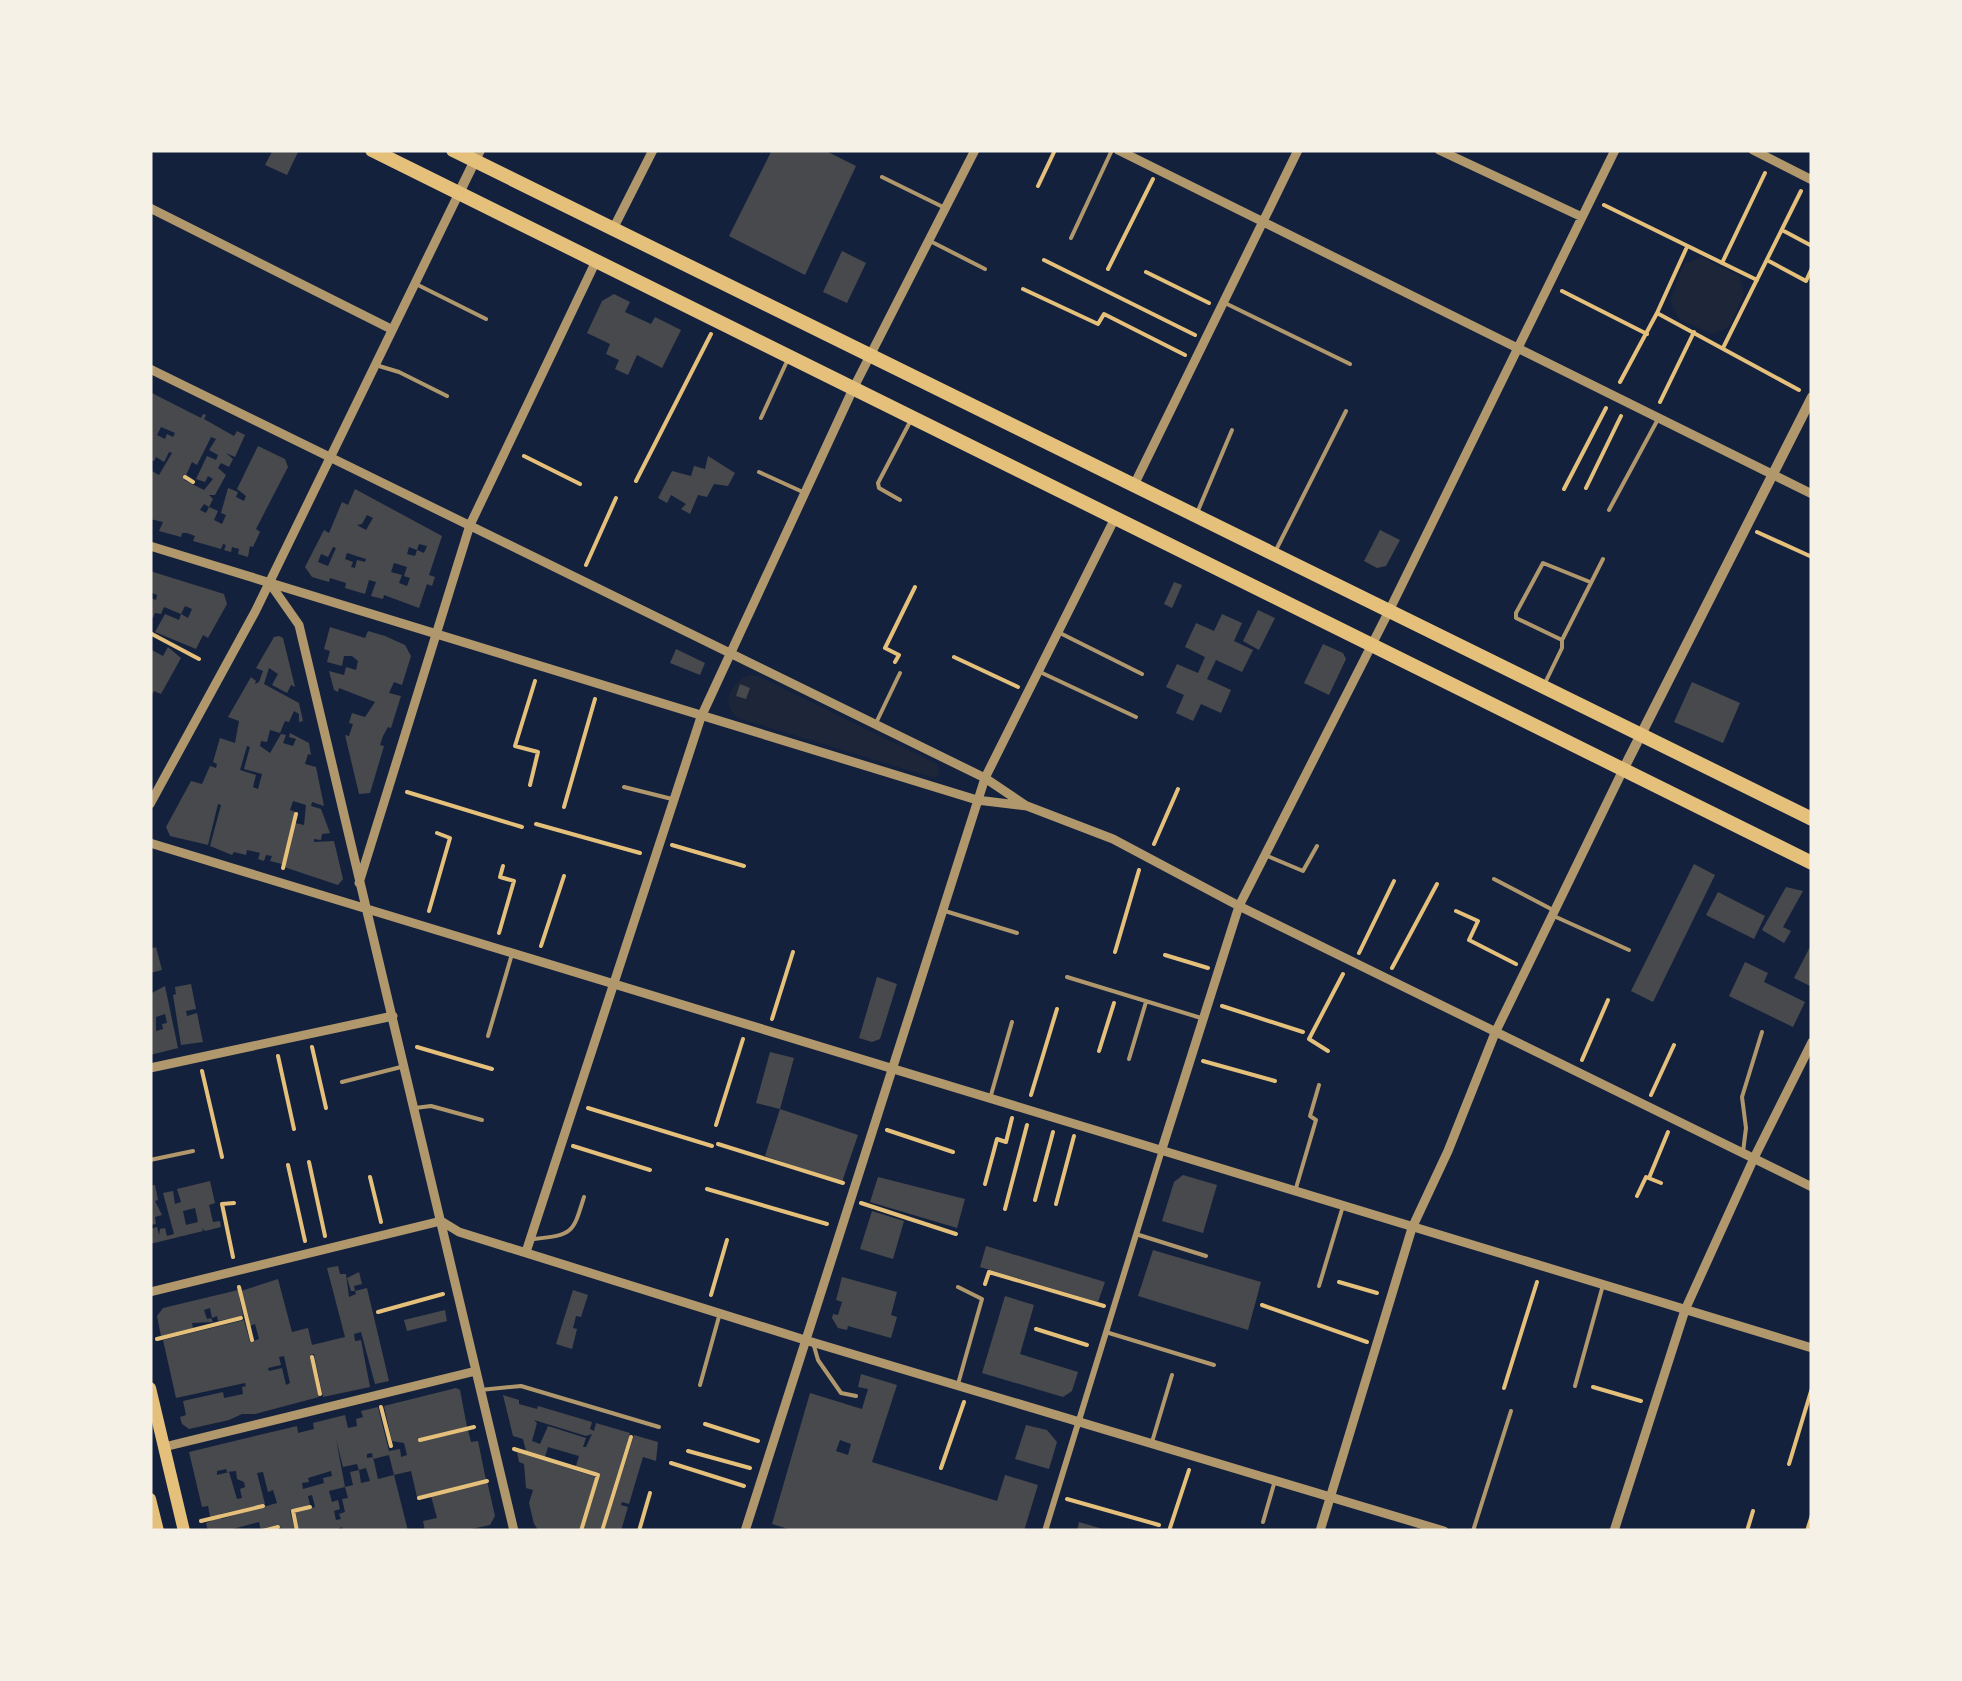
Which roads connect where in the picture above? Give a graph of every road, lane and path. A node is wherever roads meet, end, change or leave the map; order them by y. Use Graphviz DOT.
graph roads {
  1 [pos="372,150"];
  2 [pos="454,150"];
  3 [pos="652,150"];
  4 [pos="975,150"];
  5 [pos="1056,150"];
  6 [pos="1115,150"];
  7 [pos="1298,150"];
  8 [pos="1439,150"];
  9 [pos="1615,150"];
  10 [pos="1754,150"];
  11 [pos="478,155"];
  12 [pos="1771,159"];
  13 [pos="1158,170"];
  14 [pos="882,177"];
  15 [pos="1810,179"];
  16 [pos="1038,186"];
  17 [pos="459,193"];
  18 [pos="1591,199"];
  19 [pos="150,208"];
  20 [pos="946,208"];
  21 [pos="1582,218"];
  22 [pos="1263,222"];
  23 [pos="613,229"];
  24 [pos="1782,230"];
  25 [pos="1071,238"];
  26 [pos="929,241"];
  27 [pos="1812,246"];
  28 [pos="1687,247"];
  29 [pos="1044,260"];
  30 [pos="1767,260"];
  31 [pos="596,261"];
  32 [pos="1722,264"];
  33 [pos="1108,268"];
  34 [pos="1812,268"];
  35 [pos="985,270"];
  36 [pos="1146,272"];
  37 [pos="1757,280"];
  38 [pos="1809,282"];
  39 [pos="414,283"];
  40 [pos="1549,284"];
  41 [pos="1023,289"];
  42 [pos="1222,305"];
  43 [pos="1657,313"];
  44 [pos="486,319"];
  45 [pos="718,322"];
  46 [pos="391,328"];
  47 [pos="1694,332"];
  48 [pos="1647,334"];
  49 [pos="1204,340"];
  50 [pos="1518,348"];
  51 [pos="1723,348"];
  52 [pos="871,356"];
  53 [pos="789,357"];
  54 [pos="1194,360"];
  55 [pos="374,364"];
  56 [pos="1350,364"];
  57 [pos="150,369"];
  58 [pos="853,389"];
  59 [pos="1614,394"];
  60 [pos="447,396"];
  61 [pos="1812,397"];
  62 [pos="1628,402"];
  63 [pos="1346,411"];
  64 [pos="1656,416"];
  65 [pos="761,418"];
  66 [pos="912,418"];
  67 [pos="1232,430"];
  68 [pos="524,456"];
  69 [pos="330,458"];
  70 [pos="759,472"];
  71 [pos="1771,473"];
  72 [pos="186,477"];
  73 [pos="636,481"];
  74 [pos="192,482"];
  75 [pos="580,484"];
  76 [pos="1134,485"];
  77 [pos="1586,488"];
  78 [pos="1564,490"];
  79 [pos="805,494"];
  80 [pos="1812,494"];
  81 [pos="616,498"];
  82 [pos="900,500"];
  83 [pos="1609,510"];
  84 [pos="1196,516"];
  85 [pos="1115,518"];
  86 [pos="470,525"];
  87 [pos="1744,526"];
  88 [pos="150,546"];
  89 [pos="1274,554"];
  90 [pos="1812,557"];
  91 [pos="1603,558"];
  92 [pos="586,565"];
  93 [pos="269,582"];
  94 [pos="1590,582"];
  95 [pos="915,587"];
  96 [pos="1389,611"];
  97 [pos="150,632"];
  98 [pos="1058,632"];
  99 [pos="437,635"];
  100 [pos="1562,640"];
  101 [pos="1372,646"];
  102 [pos="731,654"];
  103 [pos="954,657"];
  104 [pos="199,659"];
  105 [pos="1038,671"];
  106 [pos="891,672"];
  107 [pos="900,673"];
  108 [pos="1142,674"];
  109 [pos="535,681"];
  110 [pos="1542,687"];
  111 [pos="1028,691"];
  112 [pos="595,699"];
  113 [pos="700,717"];
  114 [pos="1136,717"];
  115 [pos="875,724"];
  116 [pos="1640,735"];
  117 [pos="1623,770"];
  118 [pos="985,778"];
  119 [pos="530,785"];
  120 [pos="624,786"];
  121 [pos="1178,789"];
  122 [pos="407,792"];
  123 [pos="674,800"];
  124 [pos="977,800"];
  125 [pos="150,804"];
  126 [pos="1027,806"];
  127 [pos="564,807"];
  128 [pos="296,814"];
  129 [pos="1812,820"];
  130 [pos="536,824"];
  131 [pos="522,827"];
  132 [pos="437,833"];
  133 [pos="660,842"];
  134 [pos="150,844"];
  135 [pos="1317,846"];
  136 [pos="640,852"];
  137 [pos="1265,855"];
  138 [pos="1146,856"];
  139 [pos="1812,863"];
  140 [pos="504,866"];
  141 [pos="744,866"];
  142 [pos="282,870"];
  143 [pos="564,876"];
  144 [pos="1494,879"];
  145 [pos="1394,881"];
  146 [pos="359,884"];
  147 [pos="1437,884"];
  148 [pos="1239,906"];
  149 [pos="366,909"];
  150 [pos="942,910"];
  151 [pos="428,911"];
  152 [pos="1456,911"];
  153 [pos="1552,912"];
  154 [pos="499,933"];
  155 [pos="1017,933"];
  156 [pos="542,946"];
  157 [pos="1629,950"];
  158 [pos="793,952"];
  159 [pos="1115,952"];
  160 [pos="512,954"];
  161 [pos="1165,955"];
  162 [pos="1352,962"];
  163 [pos="1525,968"];
  164 [pos="1218,971"];
  165 [pos="1067,977"];
  166 [pos="1386,978"];
  167 [pos="614,986"];
  168 [pos="1117,993"];
  169 [pos="1608,1000"];
  170 [pos="1146,1002"];
  171 [pos="1208,1002"];
  172 [pos="1057,1009"];
  173 [pos="393,1016"];
  174 [pos="1203,1018"];
  175 [pos="1012,1022"];
  176 [pos="747,1026"];
  177 [pos="768,1032"];
  178 [pos="1303,1032"];
  179 [pos="1495,1032"];
  180 [pos="1762,1032"];
  181 [pos="488,1036"];
  182 [pos="1812,1042"];
  183 [pos="1674,1045"];
  184 [pos="312,1047"];
  185 [pos="417,1047"];
  186 [pos="1099,1050"];
  187 [pos="1328,1051"];
  188 [pos="278,1054"];
  189 [pos="1129,1058"];
  190 [pos="1191,1058"];
  191 [pos="405,1066"];
  192 [pos="150,1068"];
  193 [pos="492,1069"];
  194 [pos="891,1070"];
  195 [pos="202,1071"];
  196 [pos="1577,1072"];
  197 [pos="1275,1081"];
  198 [pos="342,1082"];
  199 [pos="1319,1085"];
  200 [pos="990,1098"];
  201 [pos="575,1104"];
  202 [pos="1646,1105"];
  203 [pos="1016,1106"];
  204 [pos="326,1108"];
  205 [pos="415,1108"];
  206 [pos="1029,1110"];
  207 [pos="1057,1118"];
  208 [pos="1674,1119"];
  209 [pos="482,1120"];
  210 [pos="1077,1124"];
  211 [pos="716,1125"];
  212 [pos="873,1126"];
  213 [pos="294,1130"];
  214 [pos="562,1142"];
  215 [pos="1162,1149"];
  216 [pos="193,1151"];
  217 [pos="953,1152"];
  218 [pos="1743,1152"];
  219 [pos="222,1157"];
  220 [pos="1754,1158"];
  221 [pos="150,1160"];
  222 [pos="309,1162"];
  223 [pos="288,1164"];
  224 [pos="650,1170"];
  225 [pos="370,1176"];
  226 [pos="1650,1178"];
  227 [pos="1661,1183"];
  228 [pos="985,1184"];
  229 [pos="854,1186"];
  230 [pos="1812,1187"];
  231 [pos="707,1189"];
  232 [pos="1294,1191"];
  233 [pos="1638,1196"];
  234 [pos="584,1197"];
  235 [pos="850,1200"];
  236 [pos="1035,1200"];
  237 [pos="234,1203"];
  238 [pos="1056,1204"];
  239 [pos="1343,1206"];
  240 [pos="1005,1208"];
  241 [pos="381,1222"];
  242 [pos="441,1222"];
  243 [pos="840,1227"];
  244 [pos="1412,1228"];
  245 [pos="956,1234"];
  246 [pos="1136,1234"];
  247 [pos="325,1236"];
  248 [pos="305,1240"];
  249 [pos="530,1240"];
  250 [pos="727,1240"];
  251 [pos="526,1252"];
  252 [pos="1206,1256"];
  253 [pos="233,1258"];
  254 [pos="1339,1282"];
  255 [pos="1537,1282"];
  256 [pos="985,1284"];
  257 [pos="1603,1285"];
  258 [pos="1319,1286"];
  259 [pos="238,1287"];
  260 [pos="958,1287"];
  261 [pos="150,1292"];
  262 [pos="443,1294"];
  263 [pos="1391,1296"];
  264 [pos="1262,1305"];
  265 [pos="1114,1308"];
  266 [pos="706,1309"];
  267 [pos="1685,1310"];
  268 [pos="378,1312"];
  269 [pos="720,1313"];
  270 [pos="242,1318"];
  271 [pos="1036,1330"];
  272 [pos="1107,1332"];
  273 [pos="157,1339"];
  274 [pos="252,1340"];
  275 [pos="809,1341"];
  276 [pos="1376,1345"];
  277 [pos="1812,1348"];
  278 [pos="1102,1350"];
  279 [pos="312,1356"];
  280 [pos="1214,1365"];
  281 [pos="476,1371"];
  282 [pos="1172,1375"];
  283 [pos="700,1385"];
  284 [pos="958,1386"];
  285 [pos="1574,1386"];
  286 [pos="1593,1387"];
  287 [pos="150,1388"];
  288 [pos="1504,1388"];
  289 [pos="1812,1388"];
  290 [pos="480,1390"];
  291 [pos="856,1396"];
  292 [pos="321,1399"];
  293 [pos="964,1402"];
  294 [pos="380,1404"];
  295 [pos="1654,1406"];
  296 [pos="1511,1410"];
  297 [pos="1079,1422"];
  298 [pos="705,1424"];
  299 [pos="476,1426"];
  300 [pos="659,1428"];
  301 [pos="631,1437"];
  302 [pos="420,1440"];
  303 [pos="758,1441"];
  304 [pos="1152,1444"];
  305 [pos="392,1446"];
  306 [pos="164,1447"];
  307 [pos="514,1449"];
  308 [pos="688,1450"];
  309 [pos="672,1463"];
  310 [pos="1789,1464"];
  311 [pos="750,1468"];
  312 [pos="941,1468"];
  313 [pos="1189,1470"];
  314 [pos="489,1480"];
  315 [pos="1275,1482"];
  316 [pos="744,1486"];
  317 [pos="650,1493"];
  318 [pos="1056,1495"];
  319 [pos="419,1498"];
  320 [pos="1330,1498"];
  321 [pos="150,1499"];
  322 [pos="263,1506"];
  323 [pos="310,1507"];
  324 [pos="1752,1510"];
  325 [pos="1812,1514"];
  326 [pos="201,1521"];
  327 [pos="1263,1522"];
  328 [pos="1159,1525"];
  329 [pos="278,1528"];
  330 [pos="158,1531"];
  331 [pos="184,1531"];
  332 [pos="263,1531"];
  333 [pos="298,1531"];
  334 [pos="514,1531"];
  335 [pos="581,1531"];
  336 [pos="602,1531"];
  337 [pos="639,1531"];
  338 [pos="745,1531"];
  339 [pos="1045,1531"];
  340 [pos="1169,1531"];
  341 [pos="1320,1531"];
  342 [pos="1444,1531"];
  343 [pos="1472,1531"];
  344 [pos="1614,1531"];
  345 [pos="1747,1531"];
  346 [pos="1807,1531"];
  1 -- 17 [label="main road"];
  2 -- 11 [label="main road"];
  3 -- 23 [label="street"];
  4 -- 20 [label="street"];
  5 -- 16 [label="path"];
  6 -- 13 [label="street"];
  6 -- 25 [label="lane"];
  7 -- 22 [label="street"];
  8 -- 21 [label="street"];
  9 -- 18 [label="street"];
  10 -- 12 [label="street"];
  11 -- 17 [label="street"];
  11 -- 23 [label="main road"];
  12 -- 15 [label="street"];
  12 -- 32 [label="path"];
  13 -- 22 [label="street"];
  13 -- 33 [label="path"];
  14 -- 20 [label="lane"];
  15 -- 24 [label="path"];
  17 -- 31 [label="main road"];
  17 -- 39 [label="street"];
  18 -- 21 [label="street"];
  18 -- 28 [label="path"];
  19 -- 46 [label="street"];
  20 -- 26 [label="street"];
  21 -- 40 [label="street"];
  22 -- 42 [label="street"];
  22 -- 50 [label="street"];
  23 -- 52 [label="main road"];
  24 -- 27 [label="path"];
  24 -- 30 [label="path"];
  26 -- 35 [label="lane"];
  26 -- 52 [label="street"];
  28 -- 32 [label="path"];
  28 -- 43 [label="path"];
  29 -- 49 [label="path"];
  30 -- 37 [label="path"];
  30 -- 38 [label="path"];
  31 -- 45 [label="main road"];
  31 -- 86 [label="street"];
  32 -- 37 [label="path"];
  34 -- 38 [label="path"];
  36 -- 42 [label="path"];
  37 -- 51 [label="path"];
  39 -- 44 [label="lane"];
  39 -- 46 [label="street"];
  40 -- 48 [label="path"];
  40 -- 50 [label="street"];
  41 -- 54 [label="path"];
  42 -- 49 [label="street"];
  42 -- 56 [label="lane"];
  43 -- 47 [label="path"];
  43 -- 48 [label="path"];
  45 -- 53 [label="main road"];
  45 -- 73 [label="path"];
  46 -- 55 [label="street"];
  47 -- 51 [label="path"];
  47 -- 64 [label="path"];
  48 -- 59 [label="path"];
  49 -- 54 [label="street"];
  50 -- 59 [label="street"];
  50 -- 96 [label="street"];
  51 -- 61 [label="path"];
  52 -- 58 [label="street"];
  52 -- 76 [label="main road"];
  53 -- 58 [label="main road"];
  53 -- 65 [label="lane"];
  54 -- 76 [label="street"];
  55 -- 60 [label="lane"];
  55 -- 69 [label="street"];
  57 -- 69 [label="street"];
  58 -- 66 [label="main road"];
  58 -- 79 [label="street"];
  59 -- 62 [label="street"];
  59 -- 78 [label="path"];
  61 -- 71 [label="street"];
  62 -- 64 [label="street"];
  62 -- 77 [label="path"];
  63 -- 89 [label="lane"];
  64 -- 71 [label="street"];
  64 -- 83 [label="lane"];
  66 -- 82 [label="lane"];
  66 -- 85 [label="main road"];
  67 -- 84 [label="lane"];
  68 -- 75 [label="path"];
  69 -- 86 [label="street"];
  69 -- 93 [label="street"];
  70 -- 79 [label="lane"];
  71 -- 80 [label="street"];
  71 -- 87 [label="street"];
  72 -- 74 [label="path"];
  76 -- 84 [label="main road"];
  79 -- 102 [label="street"];
  81 -- 92 [label="path"];
  84 -- 89 [label="main road"];
  85 -- 98 [label="street"];
  85 -- 101 [label="main road"];
  86 -- 99 [label="street"];
  86 -- 102 [label="street"];
  87 -- 90 [label="path"];
  87 -- 116 [label="street"];
  88 -- 93 [label="street"];
  89 -- 96 [label="main road"];
  91 -- 94 [label="lane"];
  93 -- 99 [label="street"];
  93 -- 125 [label="street"];
  93 -- 146 [label="street"];
  94 -- 100 [label="lane"];
  94 -- 100 [label="lane"];
  95 -- 106 [label="path"];
  96 -- 101 [label="street"];
  96 -- 110 [label="main road"];
  97 -- 104 [label="path"];
  98 -- 105 [label="street"];
  98 -- 108 [label="lane"];
  99 -- 113 [label="street"];
  99 -- 146 [label="street"];
  100 -- 110 [label="lane"];
  101 -- 117 [label="main road"];
  101 -- 137 [label="street"];
  102 -- 113 [label="street"];
  102 -- 115 [label="street"];
  103 -- 111 [label="path"];
  105 -- 111 [label="street"];
  105 -- 114 [label="lane"];
  107 -- 115 [label="lane"];
  109 -- 119 [label="path"];
  110 -- 116 [label="main road"];
  111 -- 118 [label="street"];
  112 -- 127 [label="path"];
  113 -- 123 [label="street"];
  113 -- 124 [label="street"];
  115 -- 118 [label="street"];
  116 -- 117 [label="street"];
  116 -- 129 [label="main road"];
  117 -- 139 [label="main road"];
  117 -- 153 [label="street"];
  118 -- 124 [label="street"];
  118 -- 126 [label="street"];
  120 -- 123 [label="lane"];
  121 -- 138 [label="path"];
  122 -- 131 [label="path"];
  123 -- 133 [label="street"];
  124 -- 126 [label="street"];
  124 -- 150 [label="street"];
  126 -- 138 [label="street"];
  128 -- 142 [label="path"];
  130 -- 136 [label="path"];
  132 -- 151 [label="path"];
  133 -- 141 [label="path"];
  133 -- 167 [label="street"];
  134 -- 149 [label="street"];
  135 -- 137 [label="lane"];
  137 -- 148 [label="street"];
  138 -- 148 [label="street"];
  138 -- 159 [label="path"];
  140 -- 154 [label="path"];
  143 -- 156 [label="path"];
  144 -- 153 [label="lane"];
  145 -- 162 [label="path"];
  146 -- 149 [label="street"];
  147 -- 166 [label="path"];
  148 -- 162 [label="street"];
  148 -- 164 [label="street"];
  149 -- 160 [label="street"];
  149 -- 173 [label="street"];
  150 -- 155 [label="lane"];
  150 -- 194 [label="street"];
  152 -- 163 [label="path"];
  153 -- 157 [label="lane"];
  153 -- 163 [label="street"];
  158 -- 177 [label="path"];
  160 -- 167 [label="street"];
  160 -- 181 [label="lane"];
  161 -- 164 [label="path"];
  162 -- 166 [label="street"];
  162 -- 187 [label="path"];
  163 -- 179 [label="street"];
  164 -- 171 [label="street"];
  165 -- 168 [label="lane"];
  166 -- 179 [label="street"];
  167 -- 176 [label="street"];
  167 -- 201 [label="street"];
  168 -- 170 [label="lane"];
  168 -- 186 [label="path"];
  169 -- 196 [label="path"];
  170 -- 174 [label="lane"];
  170 -- 189 [label="lane"];
  171 -- 174 [label="street"];
  171 -- 178 [label="path"];
  172 -- 206 [label="path"];
  173 -- 191 [label="street"];
  173 -- 192 [label="street"];
  174 -- 190 [label="street"];
  175 -- 200 [label="lane"];
  176 -- 177 [label="street"];
  176 -- 211 [label="path"];
  177 -- 194 [label="street"];
  179 -- 196 [label="street"];
  179 -- 244 [label="street"];
  180 -- 218 [label="lane"];
  182 -- 220 [label="street"];
  183 -- 202 [label="path"];
  184 -- 204 [label="path"];
  185 -- 193 [label="path"];
  188 -- 213 [label="path"];
  190 -- 197 [label="path"];
  190 -- 215 [label="street"];
  191 -- 198 [label="lane"];
  191 -- 205 [label="street"];
  194 -- 200 [label="street"];
  194 -- 212 [label="street"];
  195 -- 219 [label="path"];
  196 -- 202 [label="street"];
  199 -- 232 [label="lane"];
  200 -- 203 [label="street"];
  201 -- 214 [label="street"];
  201 -- 229 [label="path"];
  202 -- 208 [label="street"];
  203 -- 206 [label="street"];
  203 -- 228 [label="path"];
  205 -- 209 [label="lane"];
  205 -- 242 [label="street"];
  206 -- 207 [label="street"];
  206 -- 240 [label="path"];
  207 -- 210 [label="street"];
  207 -- 236 [label="path"];
  208 -- 218 [label="street"];
  208 -- 226 [label="path"];
  210 -- 215 [label="street"];
  210 -- 238 [label="path"];
  212 -- 217 [label="path"];
  212 -- 229 [label="street"];
  214 -- 224 [label="path"];
  214 -- 249 [label="street"];
  215 -- 232 [label="street"];
  215 -- 246 [label="street"];
  216 -- 221 [label="lane"];
  218 -- 220 [label="street"];
  220 -- 230 [label="street"];
  220 -- 267 [label="street"];
  222 -- 247 [label="path"];
  223 -- 248 [label="path"];
  225 -- 241 [label="path"];
  226 -- 227 [label="path"];
  226 -- 233 [label="path"];
  229 -- 235 [label="street"];
  231 -- 243 [label="path"];
  232 -- 239 [label="street"];
  234 -- 249 [label="lane"];
  235 -- 243 [label="street"];
  235 -- 245 [label="path"];
  237 -- 253 [label="path"];
  239 -- 244 [label="street"];
  239 -- 258 [label="lane"];
  242 -- 251 [label="street"];
  242 -- 261 [label="street"];
  242 -- 281 [label="street"];
  243 -- 275 [label="street"];
  244 -- 257 [label="street"];
  244 -- 263 [label="street"];
  246 -- 252 [label="lane"];
  246 -- 265 [label="street"];
  249 -- 251 [label="street"];
  250 -- 266 [label="path"];
  251 -- 266 [label="street"];
  254 -- 263 [label="path"];
  255 -- 288 [label="path"];
  256 -- 265 [label="path"];
  257 -- 267 [label="street"];
  257 -- 285 [label="lane"];
  259 -- 274 [label="path"];
  260 -- 284 [label="lane"];
  262 -- 268 [label="path"];
  263 -- 276 [label="street"];
  264 -- 276 [label="path"];
  265 -- 272 [label="street"];
  266 -- 269 [label="street"];
  267 -- 277 [label="street"];
  267 -- 295 [label="street"];
  269 -- 275 [label="street"];
  269 -- 283 [label="lane"];
  270 -- 273 [label="path"];
  271 -- 278 [label="path"];
  272 -- 278 [label="street"];
  272 -- 280 [label="lane"];
  275 -- 284 [label="street"];
  275 -- 291 [label="lane"];
  275 -- 338 [label="street"];
  276 -- 320 [label="street"];
  278 -- 297 [label="street"];
  279 -- 292 [label="path"];
  281 -- 290 [label="street"];
  281 -- 306 [label="street"];
  282 -- 304 [label="lane"];
  284 -- 297 [label="street"];
  286 -- 295 [label="path"];
  287 -- 306 [label="main road"];
  289 -- 310 [label="path"];
  290 -- 300 [label="lane"];
  290 -- 334 [label="street"];
  293 -- 312 [label="path"];
  294 -- 305 [label="path"];
  295 -- 344 [label="street"];
  296 -- 343 [label="lane"];
  297 -- 304 [label="street"];
  297 -- 318 [label="street"];
  298 -- 303 [label="path"];
  299 -- 302 [label="path"];
  301 -- 336 [label="path"];
  304 -- 315 [label="street"];
  306 -- 331 [label="main road"];
  307 -- 335 [label="path"];
  308 -- 311 [label="path"];
  309 -- 316 [label="path"];
  313 -- 340 [label="path"];
  314 -- 319 [label="path"];
  315 -- 320 [label="street"];
  315 -- 327 [label="lane"];
  317 -- 337 [label="path"];
  318 -- 328 [label="path"];
  318 -- 339 [label="street"];
  320 -- 341 [label="street"];
  320 -- 342 [label="street"];
  321 -- 330 [label="main road"];
  322 -- 326 [label="path"];
  323 -- 333 [label="path"];
  324 -- 345 [label="path"];
  325 -- 346 [label="path"];
  329 -- 332 [label="path"];
}
